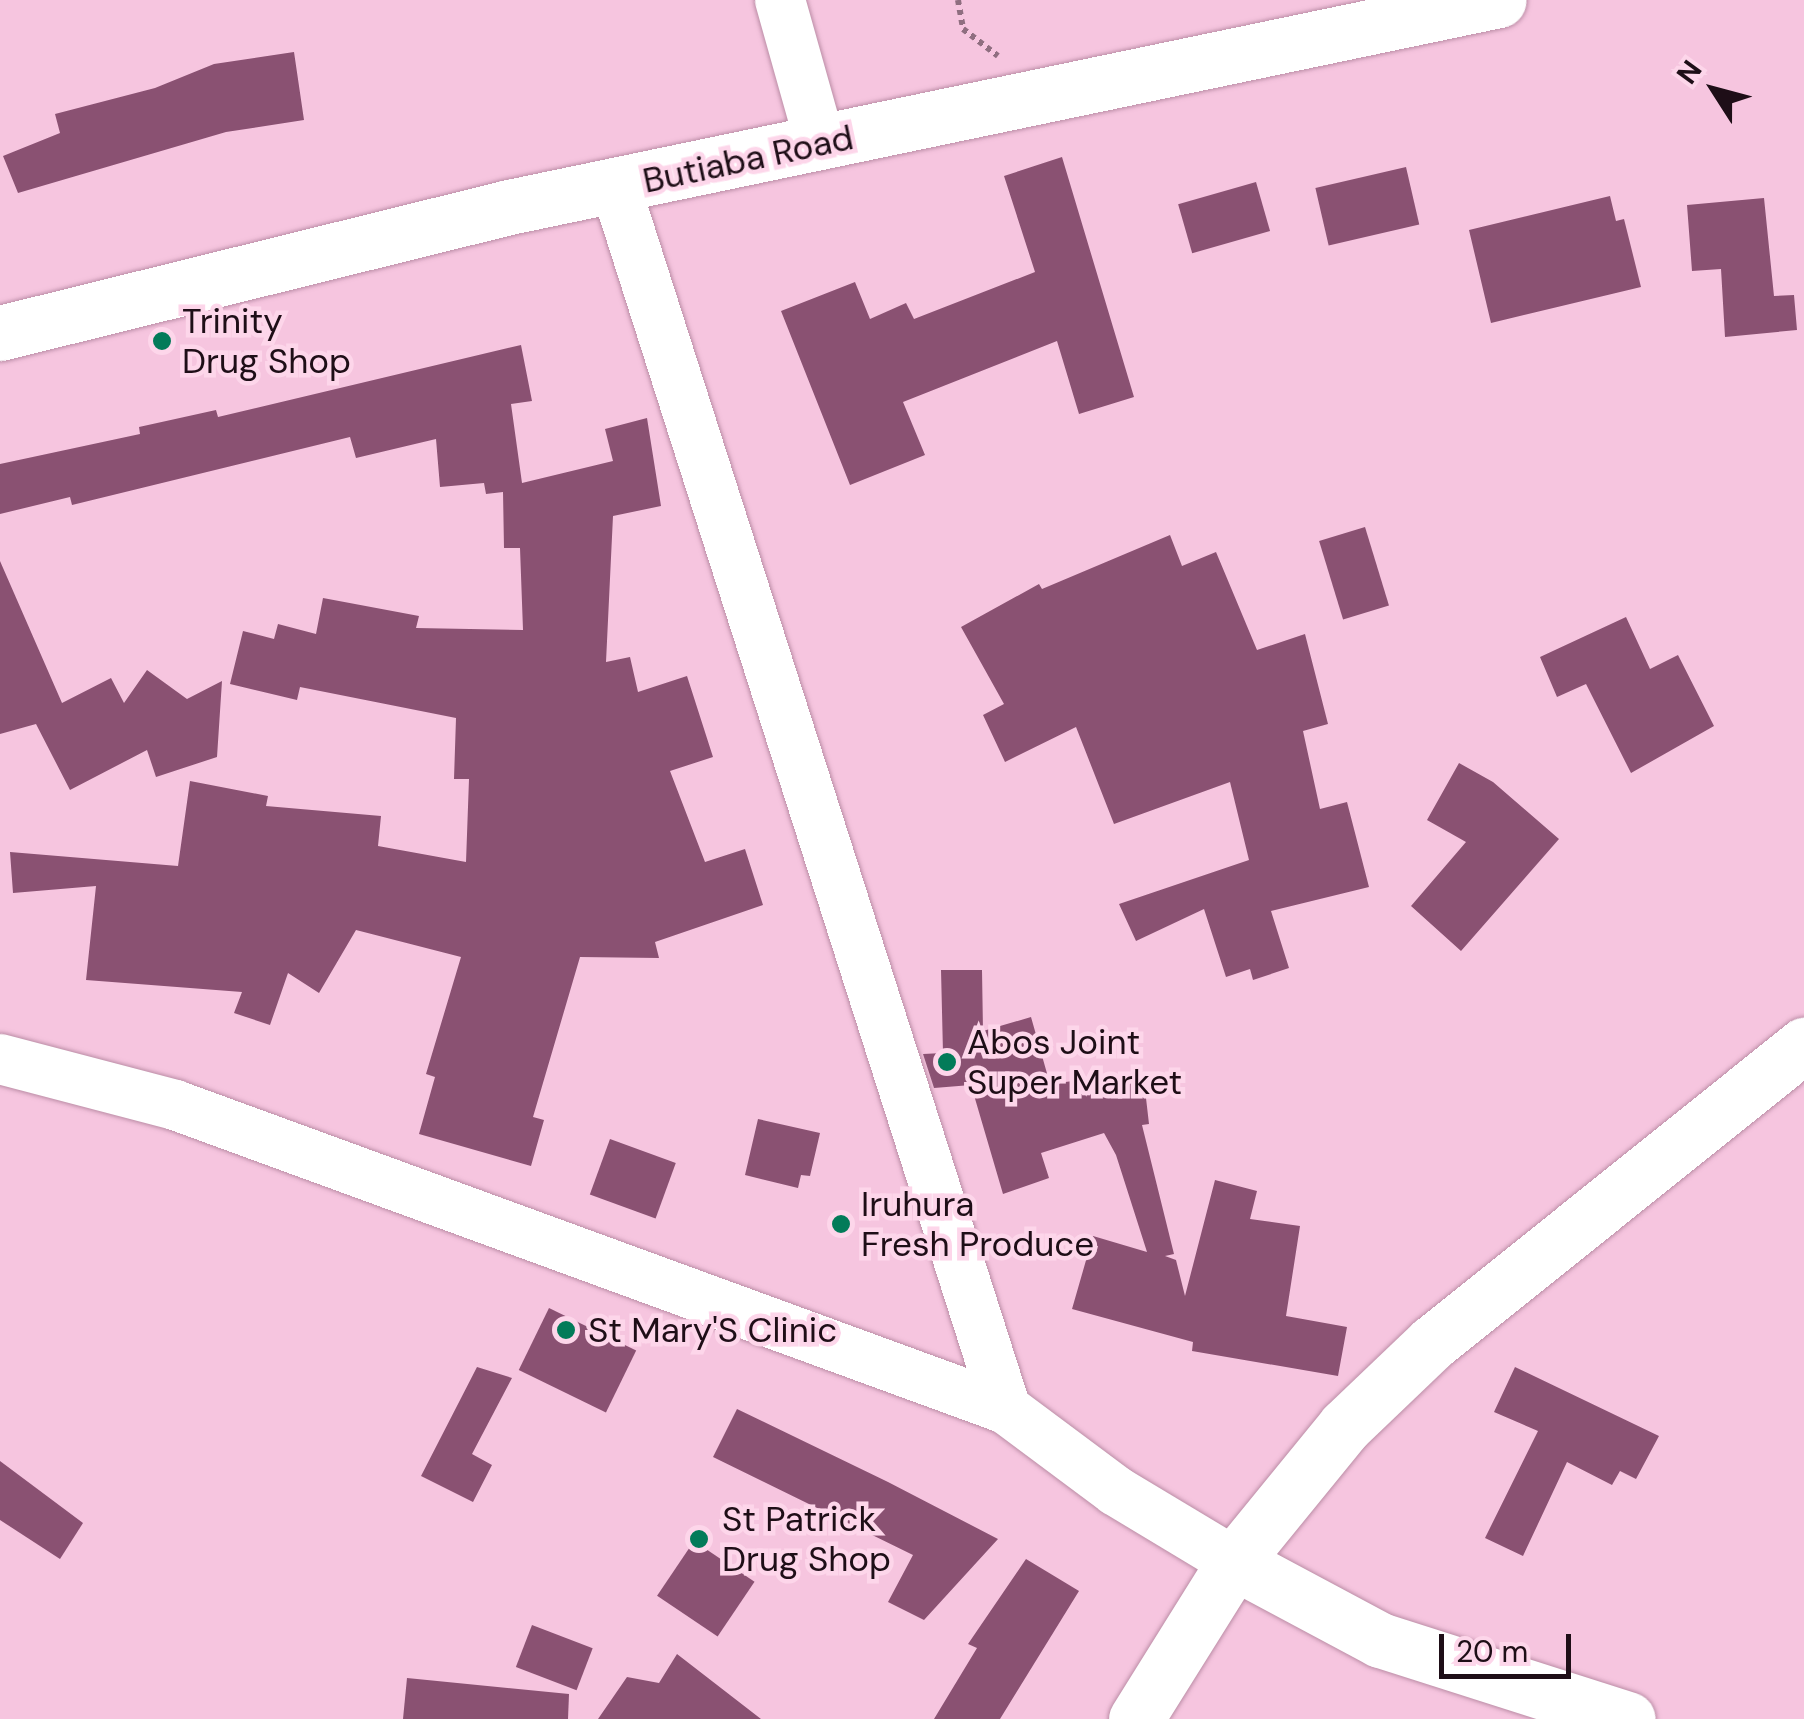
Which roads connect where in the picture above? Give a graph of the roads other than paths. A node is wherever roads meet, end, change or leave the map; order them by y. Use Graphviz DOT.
graph roads {
  1 [pos="780,0"];
  2 [pos="1498,0"];
  3 [pos="820,142"];
  4 [pos="616,188"];
  5 [pos="0,333"];
  6 [pos="1804,1045"];
  7 [pos="0,1059"];
  8 [pos="1006,1409"];
  9 [pos="1234,1562"];
  10 [pos="1136,1719"];
  11 [pos="1628,1719"];
  1 -- 3 [label="street"];
  2 -- 3 [label="main road, Butiaba Road"];
  3 -- 4 [label="main road, Butiaba Road"];
  4 -- 5 [label="main road, Butiaba Road"];
  4 -- 8 [label="street"];
  6 -- 9 [label="main road"];
  7 -- 8 [label="street"];
  8 -- 9 [label="street"];
  9 -- 10 [label="main road"];
  9 -- 11 [label="main road"];
}
